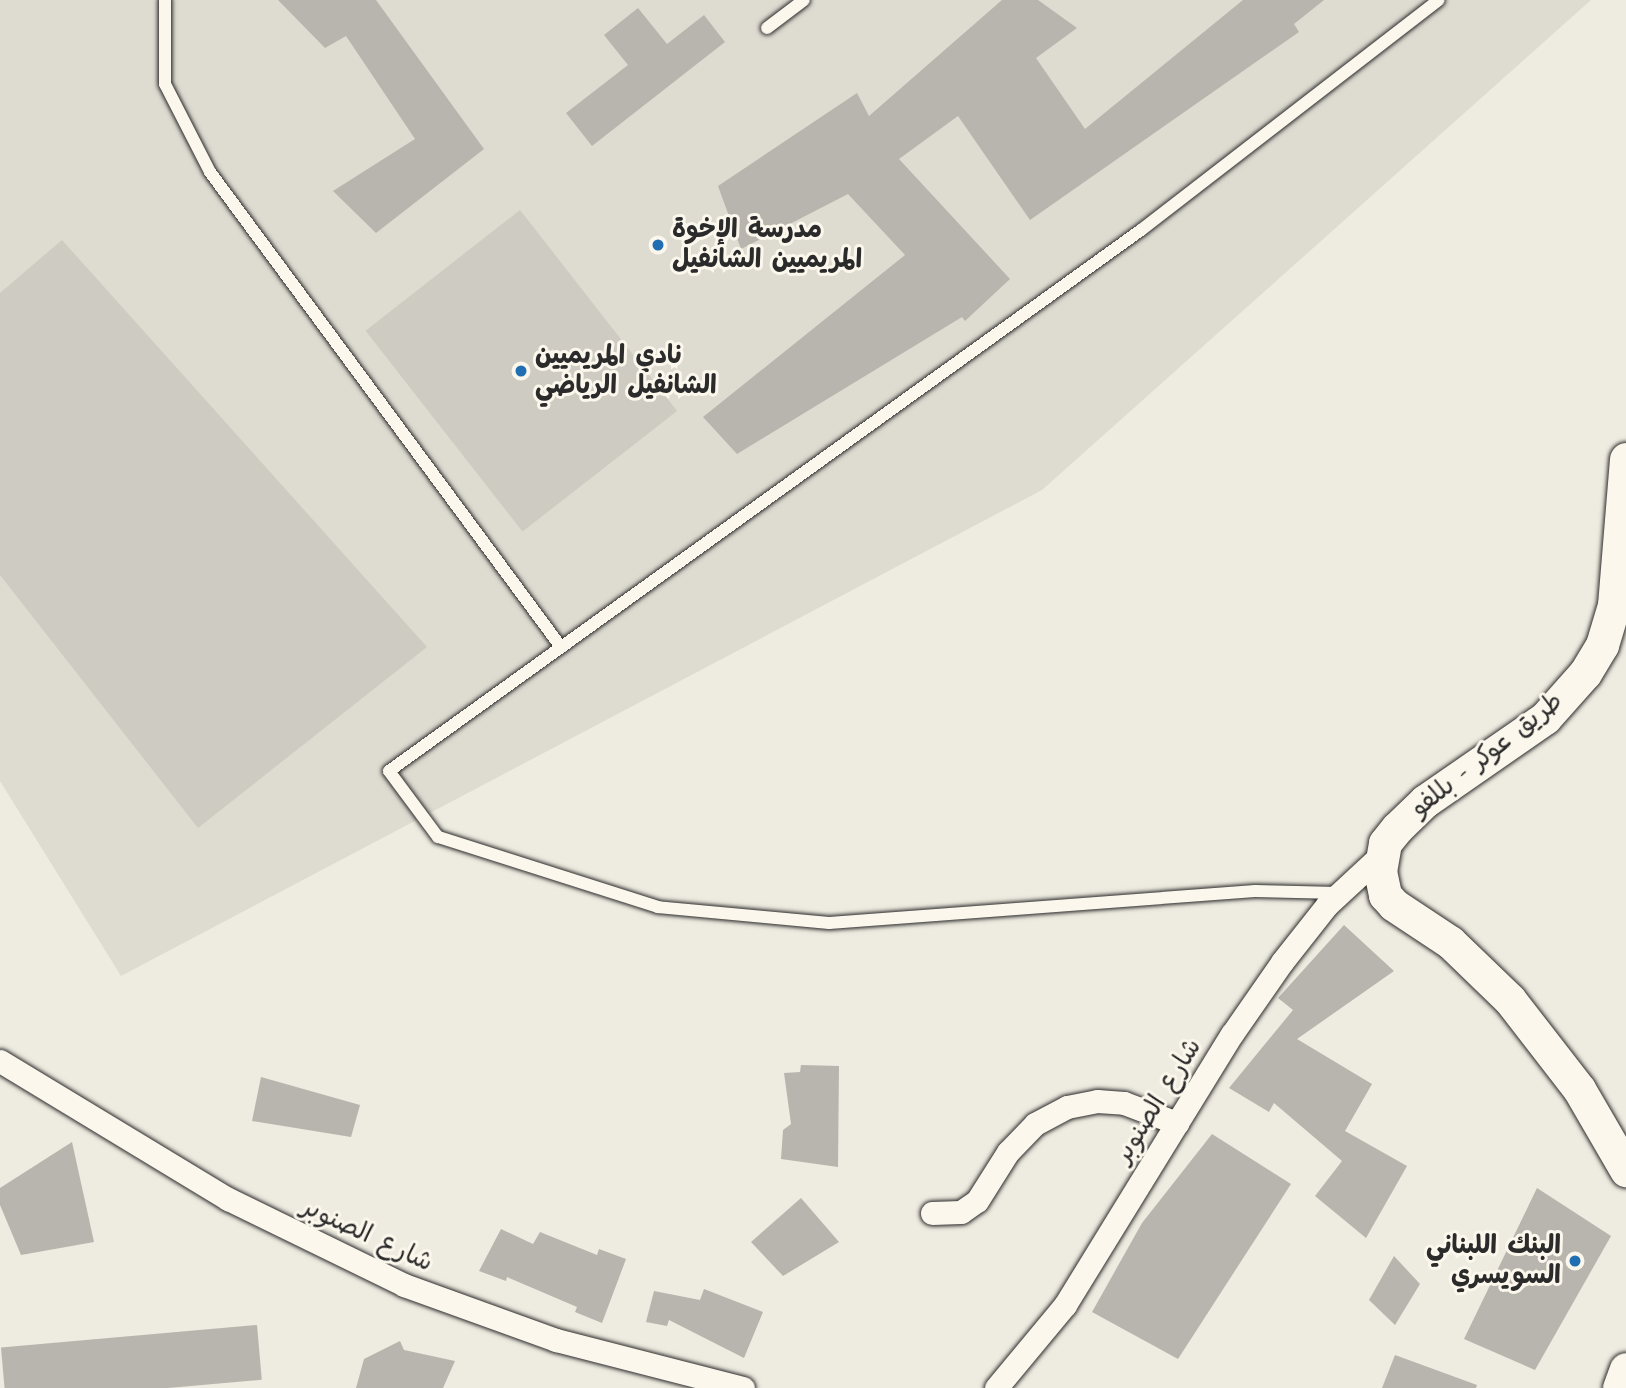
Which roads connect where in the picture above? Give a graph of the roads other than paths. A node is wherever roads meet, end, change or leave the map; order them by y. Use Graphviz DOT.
graph roads {
  1 [pos="164,0"];
  2 [pos="804,0"];
  3 [pos="1439,0"];
  4 [pos="767,28"];
  5 [pos="1626,459"];
  6 [pos="561,647"];
  7 [pos="1382,854"];
  8 [pos="1339,893"];
  9 [pos="0,1061"];
  10 [pos="1177,1123"];
  11 [pos="1626,1170"];
  12 [pos="932,1213"];
  13 [pos="1626,1369"];
  14 [pos="743,1388"];
  15 [pos="996,1388"];
  16 [pos="1619,1388"];
  1 -- 6 [label="lane"];
  2 -- 4 [label="lane"];
  3 -- 6 [label="lane"];
  5 -- 7 [label="street, طريق عوكر - بللفو"];
  6 -- 8 [label="lane"];
  7 -- 8 [label="street, شارع الصنوبر"];
  7 -- 11 [label="street"];
  8 -- 10 [label="street, شارع الصنوبر"];
  9 -- 14 [label="street, شارع الصنوبر"];
  10 -- 12 [label="street"];
  10 -- 15 [label="street, شارع الصنوبر"];
  13 -- 16 [label="street"];
}
